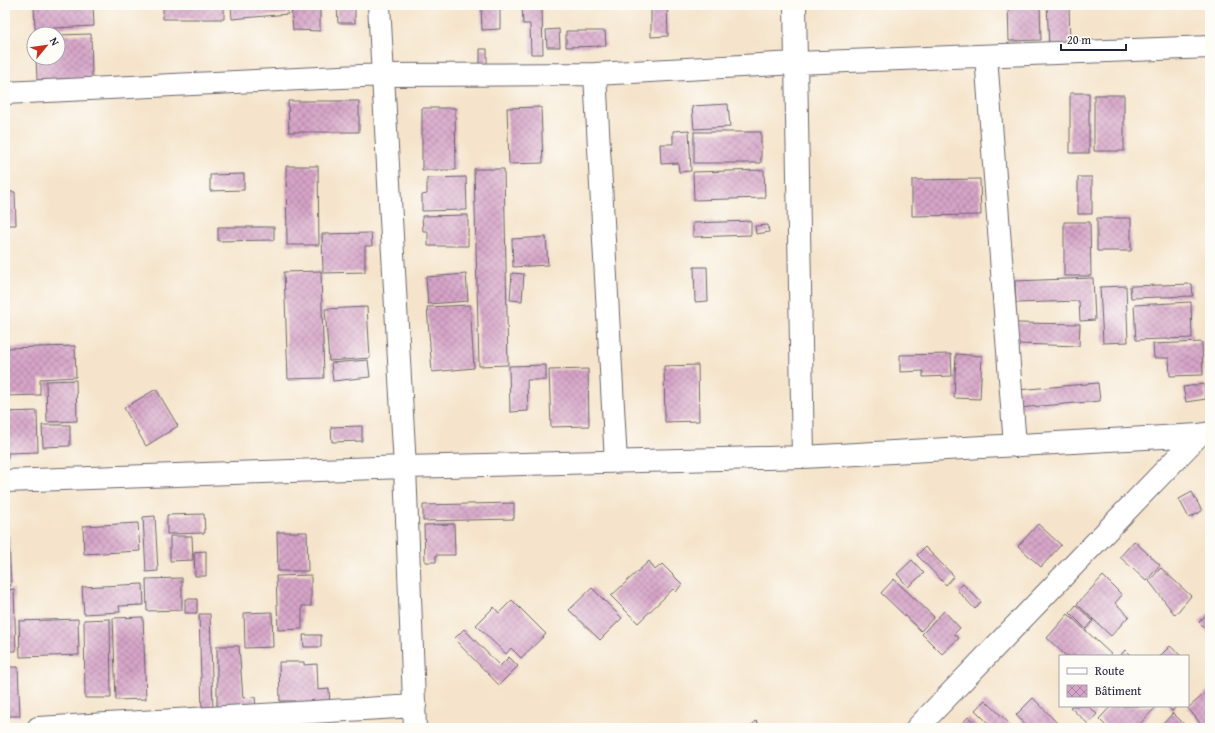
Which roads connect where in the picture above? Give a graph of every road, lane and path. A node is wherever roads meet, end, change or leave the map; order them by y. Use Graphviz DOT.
graph roads {
  1 [pos="379,5"];
  2 [pos="795,5"];
  3 [pos="1210,47"];
  4 [pos="986,56"];
  5 [pos="796,63"];
  6 [pos="595,74"];
  7 [pos="383,75"];
  8 [pos="5,93"];
  9 [pos="1205,434"];
  10 [pos="1014,446"];
  11 [pos="804,457"];
  12 [pos="616,462"];
  13 [pos="405,467"];
  14 [pos="5,481"];
  15 [pos="415,706"];
  16 [pos="38,728"];
  17 [pos="415,728"];
  18 [pos="917,728"];
  1 -- 7 [label="street"];
  2 -- 5 [label="street"];
  3 -- 4 [label="street"];
  4 -- 5 [label="street"];
  4 -- 10 [label="street"];
  5 -- 6 [label="street"];
  5 -- 11 [label="street"];
  6 -- 7 [label="street"];
  6 -- 12 [label="street"];
  7 -- 8 [label="street"];
  7 -- 13 [label="street"];
  9 -- 10 [label="street"];
  9 -- 18 [label="street"];
  10 -- 11 [label="street"];
  11 -- 12 [label="street"];
  12 -- 13 [label="street"];
  13 -- 14 [label="street"];
  13 -- 15 [label="street"];
  15 -- 16 [label="street"];
  15 -- 17 [label="street"];
}
